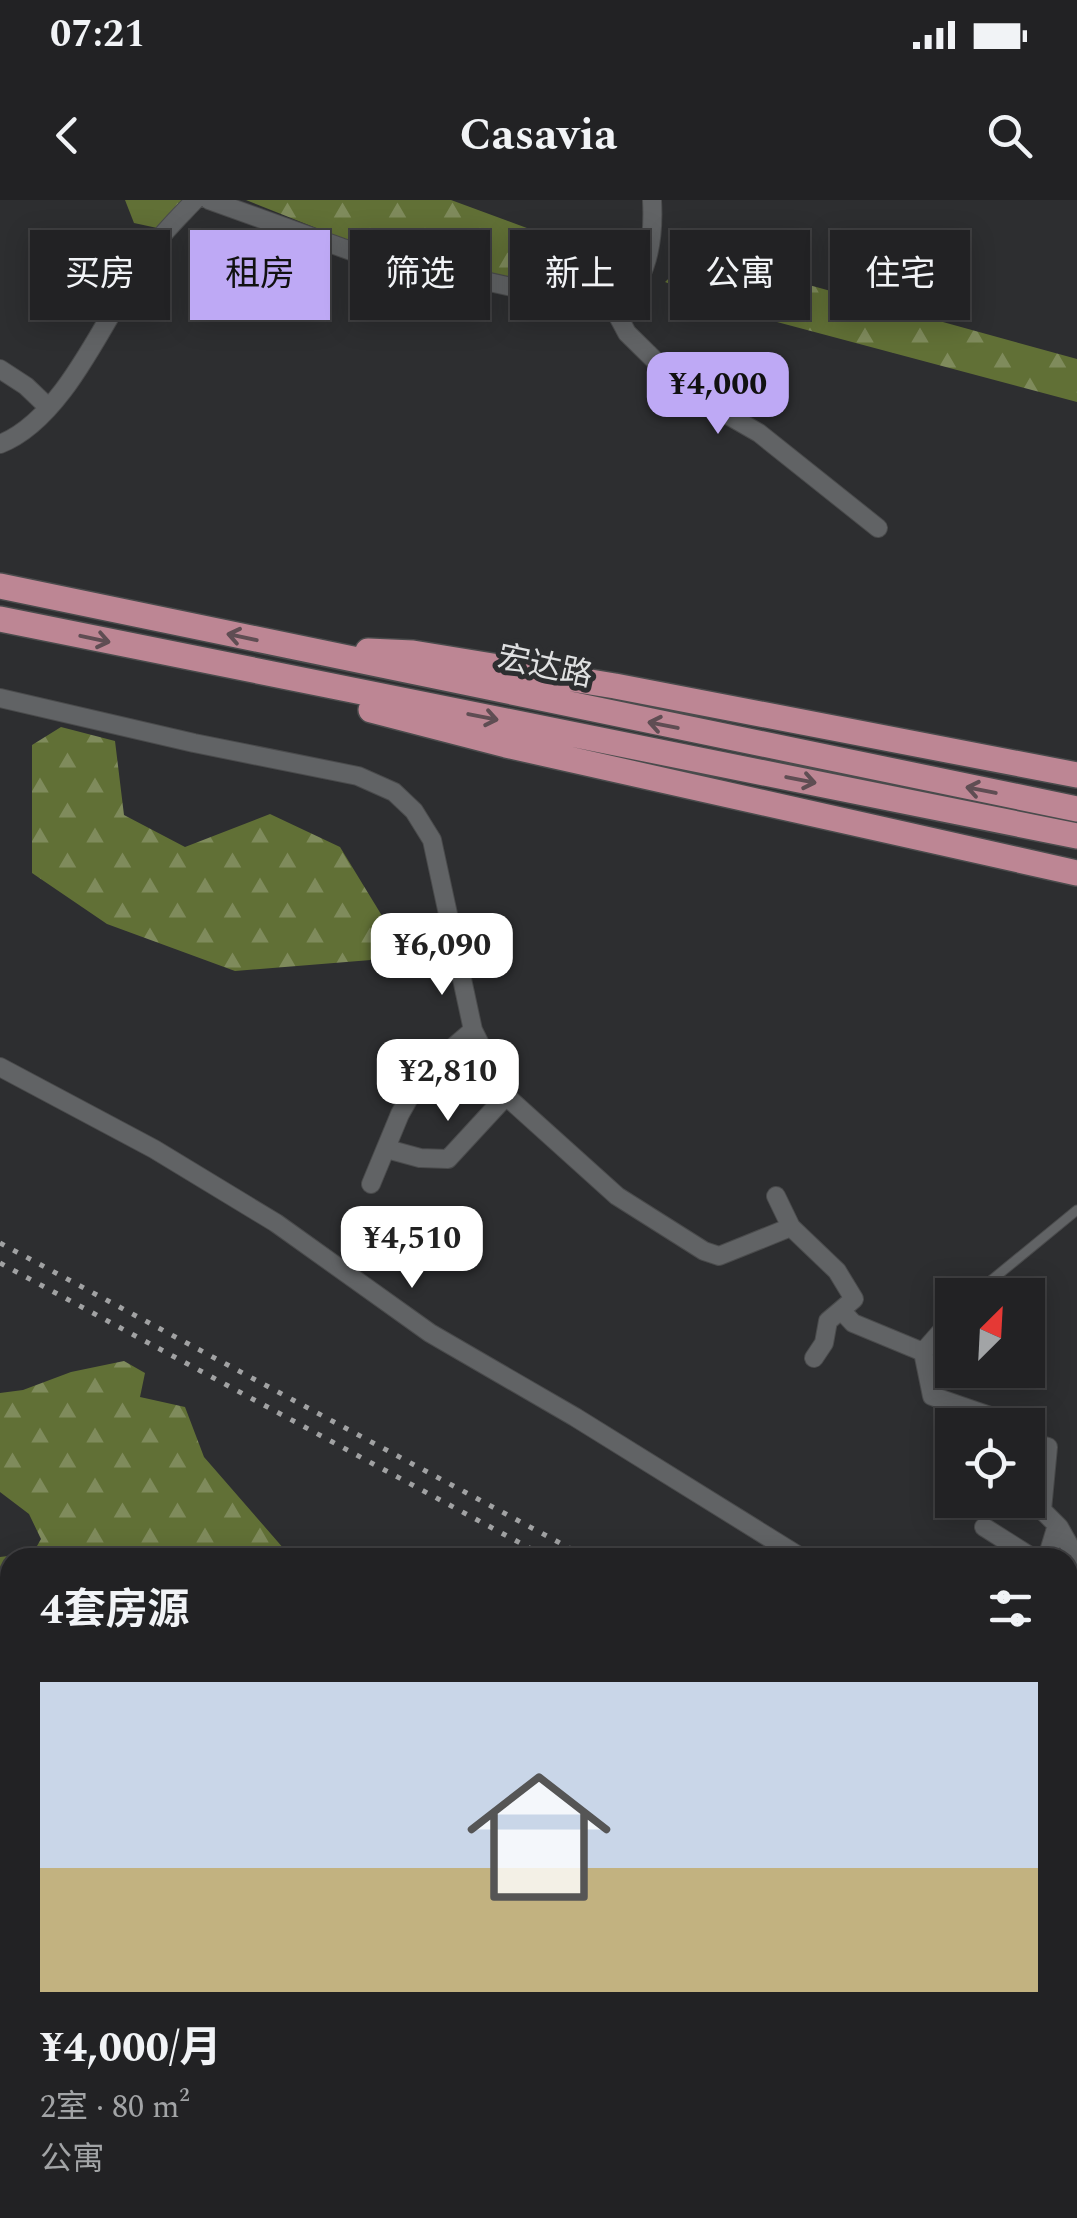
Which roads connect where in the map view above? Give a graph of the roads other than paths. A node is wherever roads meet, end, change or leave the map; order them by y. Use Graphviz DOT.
graph roads {
  1 [pos="194,200"];
  2 [pos="210,200"];
  3 [pos="652,200"];
  4 [pos="650,238"];
  5 [pos="510,289"];
  6 [pos="620,320"];
  7 [pos="0,369"];
  8 [pos="48,407"];
  9 [pos="0,444"];
  10 [pos="878,528"];
  11 [pos="0,586"];
  12 [pos="0,619"];
  13 [pos="296,648"];
  14 [pos="287,679"];
  15 [pos="0,698"];
  16 [pos="1077,776"];
  17 [pos="1077,809"];
  18 [pos="1077,836"];
  19 [pos="1077,873"];
  20 [pos="473,1030"];
  21 [pos="0,1067"];
  22 [pos="506,1096"];
  23 [pos="387,1149"];
  24 [pos="371,1184"];
  25 [pos="776,1196"];
  26 [pos="1077,1210"];
  27 [pos="791,1227"];
  28 [pos="993,1278"];
  29 [pos="840,1310"];
  30 [pos="935,1338"];
  31 [pos="923,1352"];
  32 [pos="814,1358"];
  33 [pos="967,1408"];
  34 [pos="1045,1446"];
  35 [pos="1045,1478"];
  36 [pos="1045,1513"];
  37 [pos="1057,1526"];
  38 [pos="984,1527"];
  39 [pos="785,1548"];
  40 [pos="1017,1548"];
  41 [pos="1050,1548"];
  42 [pos="1070,1548"];
  1 -- 8 [label="street"];
  2 -- 5 [label="street"];
  3 -- 4 [label="street"];
  6 -- 10 [label="street"];
  7 -- 8 [label="street"];
  8 -- 9 [label="street"];
  13 -- 11 [label="main road, 宏达路, one-way"];
  12 -- 14 [label="main road, 宏达路, one-way"];
  13 -- 16 [label="main road"];
  17 -- 13 [label="main road, 宏达路, one-way"];
  14 -- 18 [label="main road, 宏达路, one-way"];
  14 -- 19 [label="main road"];
  15 -- 20 [label="street"];
  20 -- 22 [label="street"];
  20 -- 23 [label="street"];
  21 -- 39 [label="street"];
  22 -- 23 [label="street"];
  22 -- 27 [label="street"];
  23 -- 24 [label="street"];
  25 -- 27 [label="street"];
  26 -- 28 [label="lane"];
  27 -- 29 [label="street"];
  29 -- 31 [label="street"];
  29 -- 32 [label="street"];
  30 -- 31 [label="street"];
  31 -- 33 [label="street"];
  34 -- 35 [label="street"];
  36 -- 37 [label="street"];
  37 -- 41 [label="street"];
  37 -- 42 [label="street"];
  38 -- 40 [label="street"];
}
